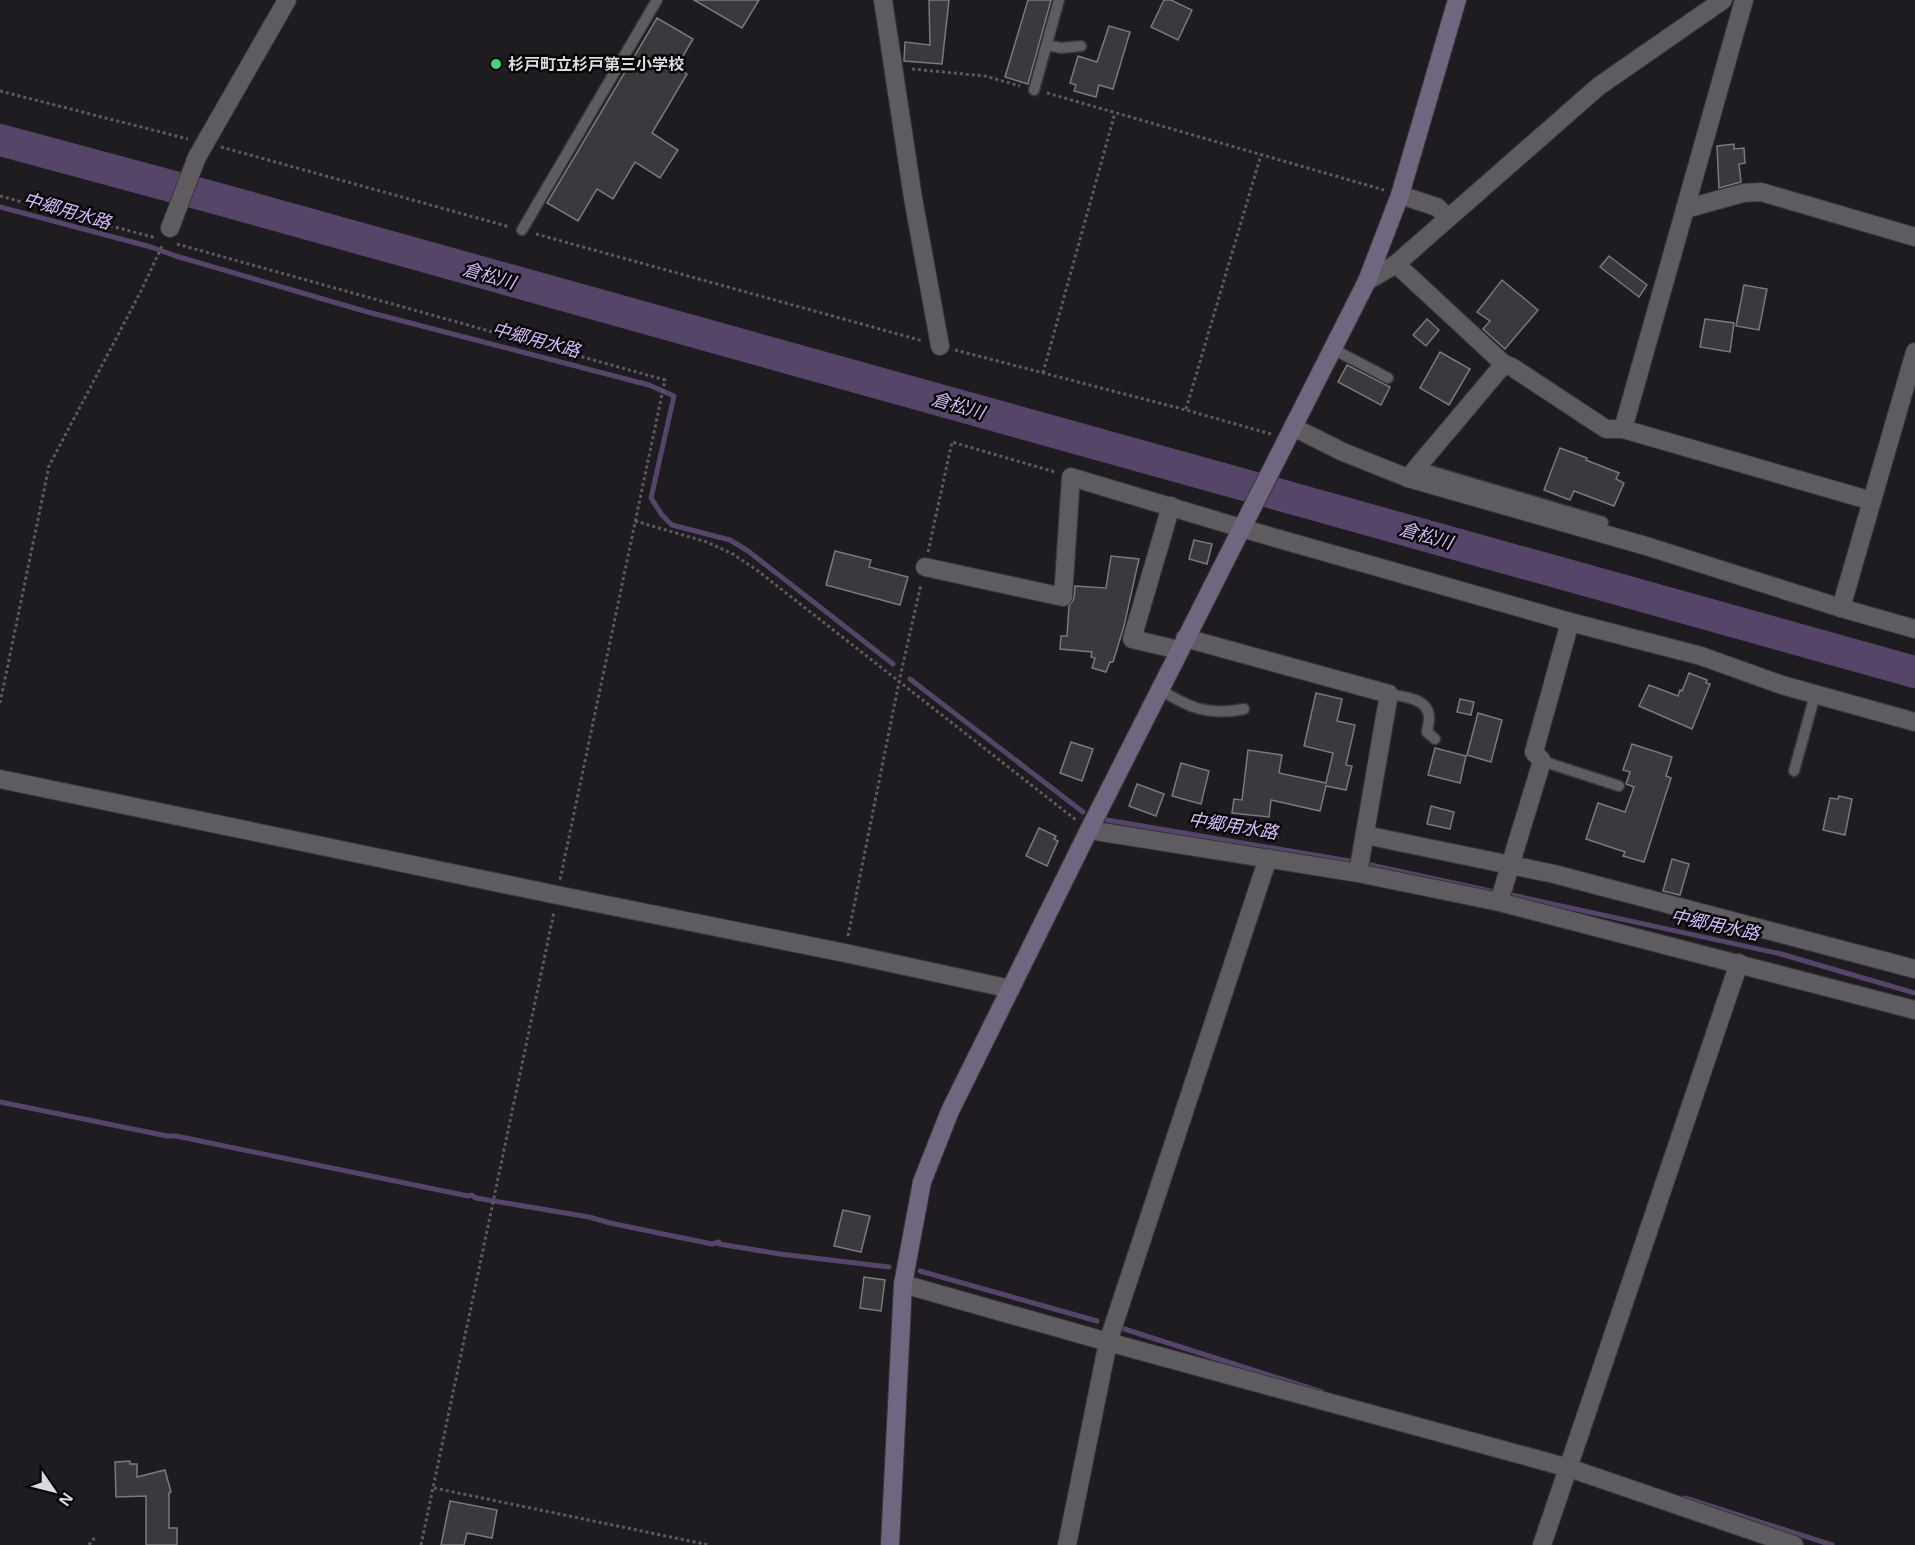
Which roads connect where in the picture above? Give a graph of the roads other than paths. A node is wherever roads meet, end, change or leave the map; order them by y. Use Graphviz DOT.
graph roads {
  1 [pos="287,0"];
  2 [pos="657,0"];
  3 [pos="883,0"];
  4 [pos="1059,0"];
  5 [pos="1457,0"];
  6 [pos="1723,0"];
  7 [pos="1744,0"];
  8 [pos="1047,45"];
  9 [pos="1081,46"];
  10 [pos="1034,90"];
  11 [pos="1400,195"];
  12 [pos="1685,209"];
  13 [pos="1448,218"];
  14 [pos="522,230"];
  15 [pos="167,234"];
  16 [pos="1915,237"];
  17 [pos="1396,264"];
  18 [pos="1367,281"];
  19 [pos="940,346"];
  20 [pos="1333,349"];
  21 [pos="1915,352"];
  22 [pos="1504,364"];
  23 [pos="1388,378"];
  24 [pos="1623,429"];
  25 [pos="1290,433"];
  26 [pos="1412,473"];
  27 [pos="1872,501"];
  28 [pos="1171,506"];
  29 [pos="1603,522"];
  30 [pos="1242,526"];
  31 [pos="925,567"];
  32 [pos="1841,608"];
  33 [pos="1570,622"];
  34 [pos="1915,629"];
  35 [pos="1182,644"];
  36 [pos="1159,689"];
  37 [pos="1389,694"];
  38 [pos="1815,694"];
  39 [pos="1244,709"];
  40 [pos="1915,722"];
  41 [pos="1435,739"];
  42 [pos="1542,762"];
  43 [pos="1794,771"];
  44 [pos="0,779"];
  45 [pos="1619,786"];
  46 [pos="1089,830"];
  47 [pos="1365,835"];
  48 [pos="1268,858"];
  49 [pos="1510,865"];
  50 [pos="1358,873"];
  51 [pos="1499,902"];
  52 [pos="1739,963"];
  53 [pos="1915,969"];
  54 [pos="1011,989"];
  55 [pos="1915,1010"];
  56 [pos="903,1284"];
  57 [pos="1108,1342"];
  58 [pos="1569,1468"];
  59 [pos="890,1545"];
  60 [pos="1067,1545"];
  61 [pos="1542,1545"];
  62 [pos="1794,1545"];
  1 -- 15 [label="street"];
  2 -- 14 [label="lane"];
  3 -- 19 [label="street"];
  4 -- 8 [label="lane"];
  5 -- 11 [label="street"];
  6 -- 13 [label="street"];
  7 -- 12 [label="street"];
  8 -- 9 [label="lane"];
  8 -- 10 [label="lane"];
  11 -- 13 [label="street"];
  11 -- 18 [label="street"];
  12 -- 16 [label="street"];
  12 -- 24 [label="street"];
  13 -- 17 [label="street"];
  17 -- 18 [label="street"];
  17 -- 22 [label="street"];
  18 -- 20 [label="street"];
  20 -- 23 [label="lane"];
  20 -- 25 [label="street"];
  21 -- 27 [label="street"];
  22 -- 24 [label="street"];
  22 -- 26 [label="street"];
  24 -- 27 [label="street"];
  25 -- 26 [label="street"];
  25 -- 30 [label="street"];
  26 -- 29 [label="lane"];
  26 -- 32 [label="street"];
  27 -- 32 [label="street"];
  28 -- 30 [label="street"];
  28 -- 31 [label="street"];
  28 -- 35 [label="street"];
  30 -- 33 [label="street"];
  30 -- 35 [label="street"];
  32 -- 34 [label="street"];
  33 -- 38 [label="street"];
  33 -- 42 [label="street"];
  35 -- 36 [label="street"];
  35 -- 37 [label="street"];
  36 -- 39 [label="lane"];
  36 -- 46 [label="street"];
  37 -- 41 [label="lane"];
  37 -- 47 [label="street"];
  38 -- 40 [label="street"];
  38 -- 43 [label="lane"];
  42 -- 45 [label="lane"];
  42 -- 49 [label="street"];
  44 -- 54 [label="street"];
  46 -- 48 [label="street"];
  46 -- 54 [label="street"];
  47 -- 49 [label="street"];
  47 -- 50 [label="street"];
  48 -- 50 [label="street"];
  48 -- 57 [label="street"];
  49 -- 51 [label="street"];
  49 -- 53 [label="street"];
  50 -- 51 [label="street"];
  51 -- 52 [label="street"];
  52 -- 55 [label="street"];
  52 -- 58 [label="street"];
  54 -- 56 [label="street"];
  56 -- 57 [label="street"];
  56 -- 59 [label="street"];
  57 -- 58 [label="street"];
  57 -- 60 [label="street"];
  58 -- 61 [label="street"];
  58 -- 62 [label="street"];
}
